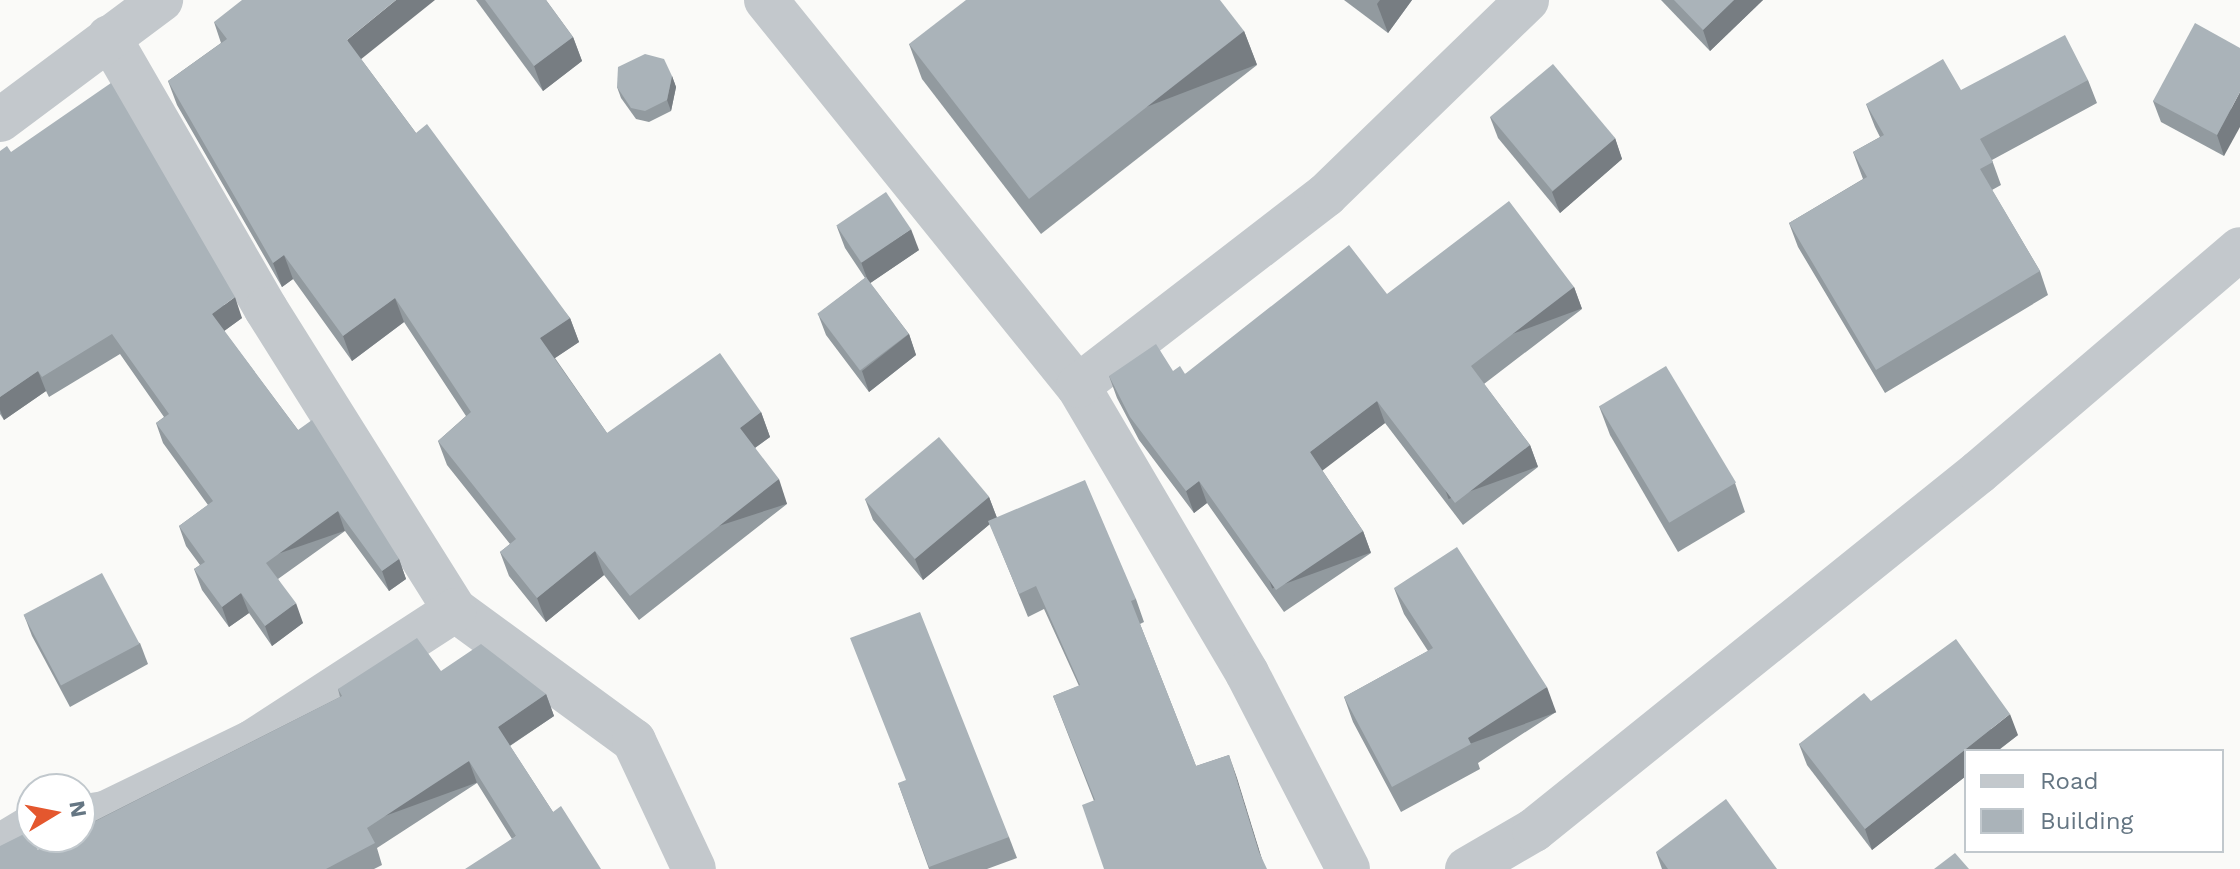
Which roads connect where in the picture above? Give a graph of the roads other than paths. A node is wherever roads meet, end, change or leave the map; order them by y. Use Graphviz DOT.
graph roads {
  1 [pos="161,0"];
  2 [pos="766,0"];
  3 [pos="1527,0"];
  4 [pos="109,37"];
  5 [pos="0,120"];
  6 [pos="2240,249"];
  7 [pos="1078,386"];
  8 [pos="455,610"];
  9 [pos="96,814"];
  10 [pos="694,869"];
  11 [pos="1348,869"];
  12 [pos="1467,869"];
  1 -- 4 [label="street"];
  2 -- 7 [label="street"];
  3 -- 7 [label="street"];
  4 -- 5 [label="street"];
  4 -- 8 [label="street"];
  6 -- 12 [label="street"];
  7 -- 11 [label="street"];
  8 -- 9 [label="street"];
  8 -- 10 [label="street"];
}
